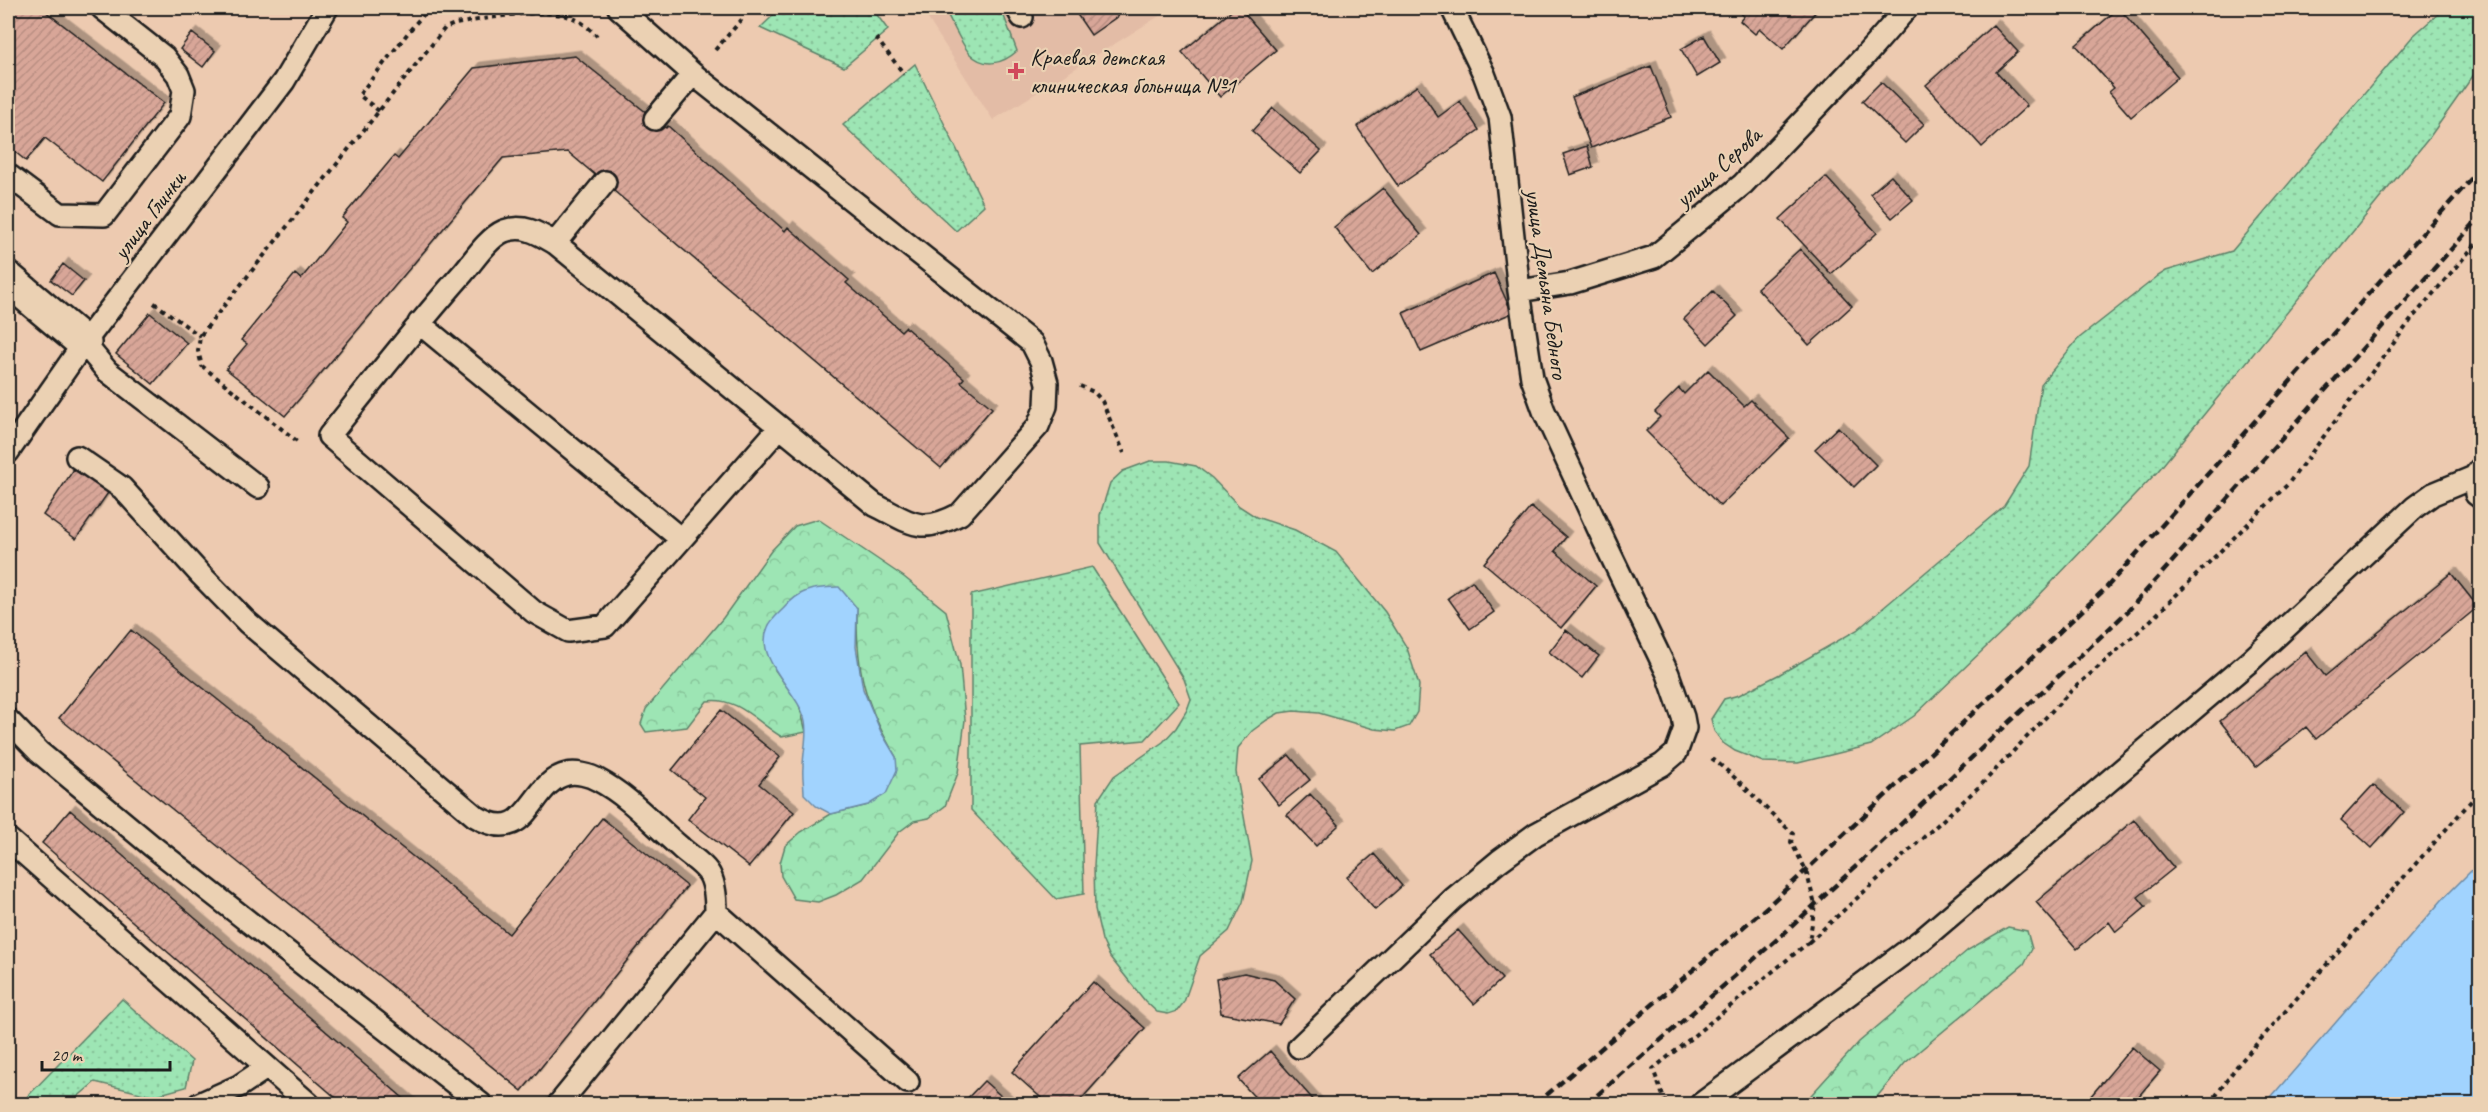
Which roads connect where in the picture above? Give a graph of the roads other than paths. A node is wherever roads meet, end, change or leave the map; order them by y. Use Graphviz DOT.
graph roads {
  1 [pos="102,8"];
  2 [pos="327,8"];
  3 [pos="619,8"];
  4 [pos="1452,8"];
  5 [pos="1907,8"];
  6 [pos="693,74"];
  7 [pos="655,119"];
  8 [pos="8,175"];
  9 [pos="605,182"];
  10 [pos="555,243"];
  11 [pos="8,279"];
  12 [pos="1518,291"];
  13 [pos="418,323"];
  14 [pos="84,343"];
  15 [pos="779,428"];
  16 [pos="8,452"];
  17 [pos="77,457"];
  18 [pos="2478,481"];
  19 [pos="258,487"];
  20 [pos="681,539"];
  21 [pos="8,720"];
  22 [pos="8,839"];
  23 [pos="716,912"];
  24 [pos="1299,1047"];
  25 [pos="266,1068"];
  26 [pos="908,1082"];
  27 [pos="199,1104"];
  28 [pos="309,1104"];
  29 [pos="481,1104"];
  30 [pos="558,1104"];
  31 [pos="1701,1104"];
  1 -- 8 [label="lane"];
  2 -- 14 [label="lane, улица Глинки"];
  3 -- 6 [label="lane"];
  4 -- 12 [label="lane, улица Демьяна Бедного"];
  5 -- 12 [label="lane, улица Серова"];
  6 -- 7 [label="lane"];
  6 -- 15 [label="lane"];
  9 -- 10 [label="lane"];
  10 -- 13 [label="lane"];
  10 -- 15 [label="lane"];
  11 -- 14 [label="street"];
  12 -- 24 [label="lane, улица Демьяна Бедного"];
  13 -- 20 [label="lane"];
  13 -- 20 [label="lane"];
  14 -- 16 [label="lane, улица Глинки"];
  14 -- 19 [label="lane"];
  15 -- 20 [label="lane"];
  17 -- 23 [label="lane"];
  18 -- 31 [label="lane"];
  21 -- 29 [label="lane"];
  22 -- 25 [label="lane"];
  23 -- 26 [label="lane"];
  23 -- 30 [label="lane"];
  25 -- 27 [label="lane"];
  25 -- 28 [label="lane"];
}
